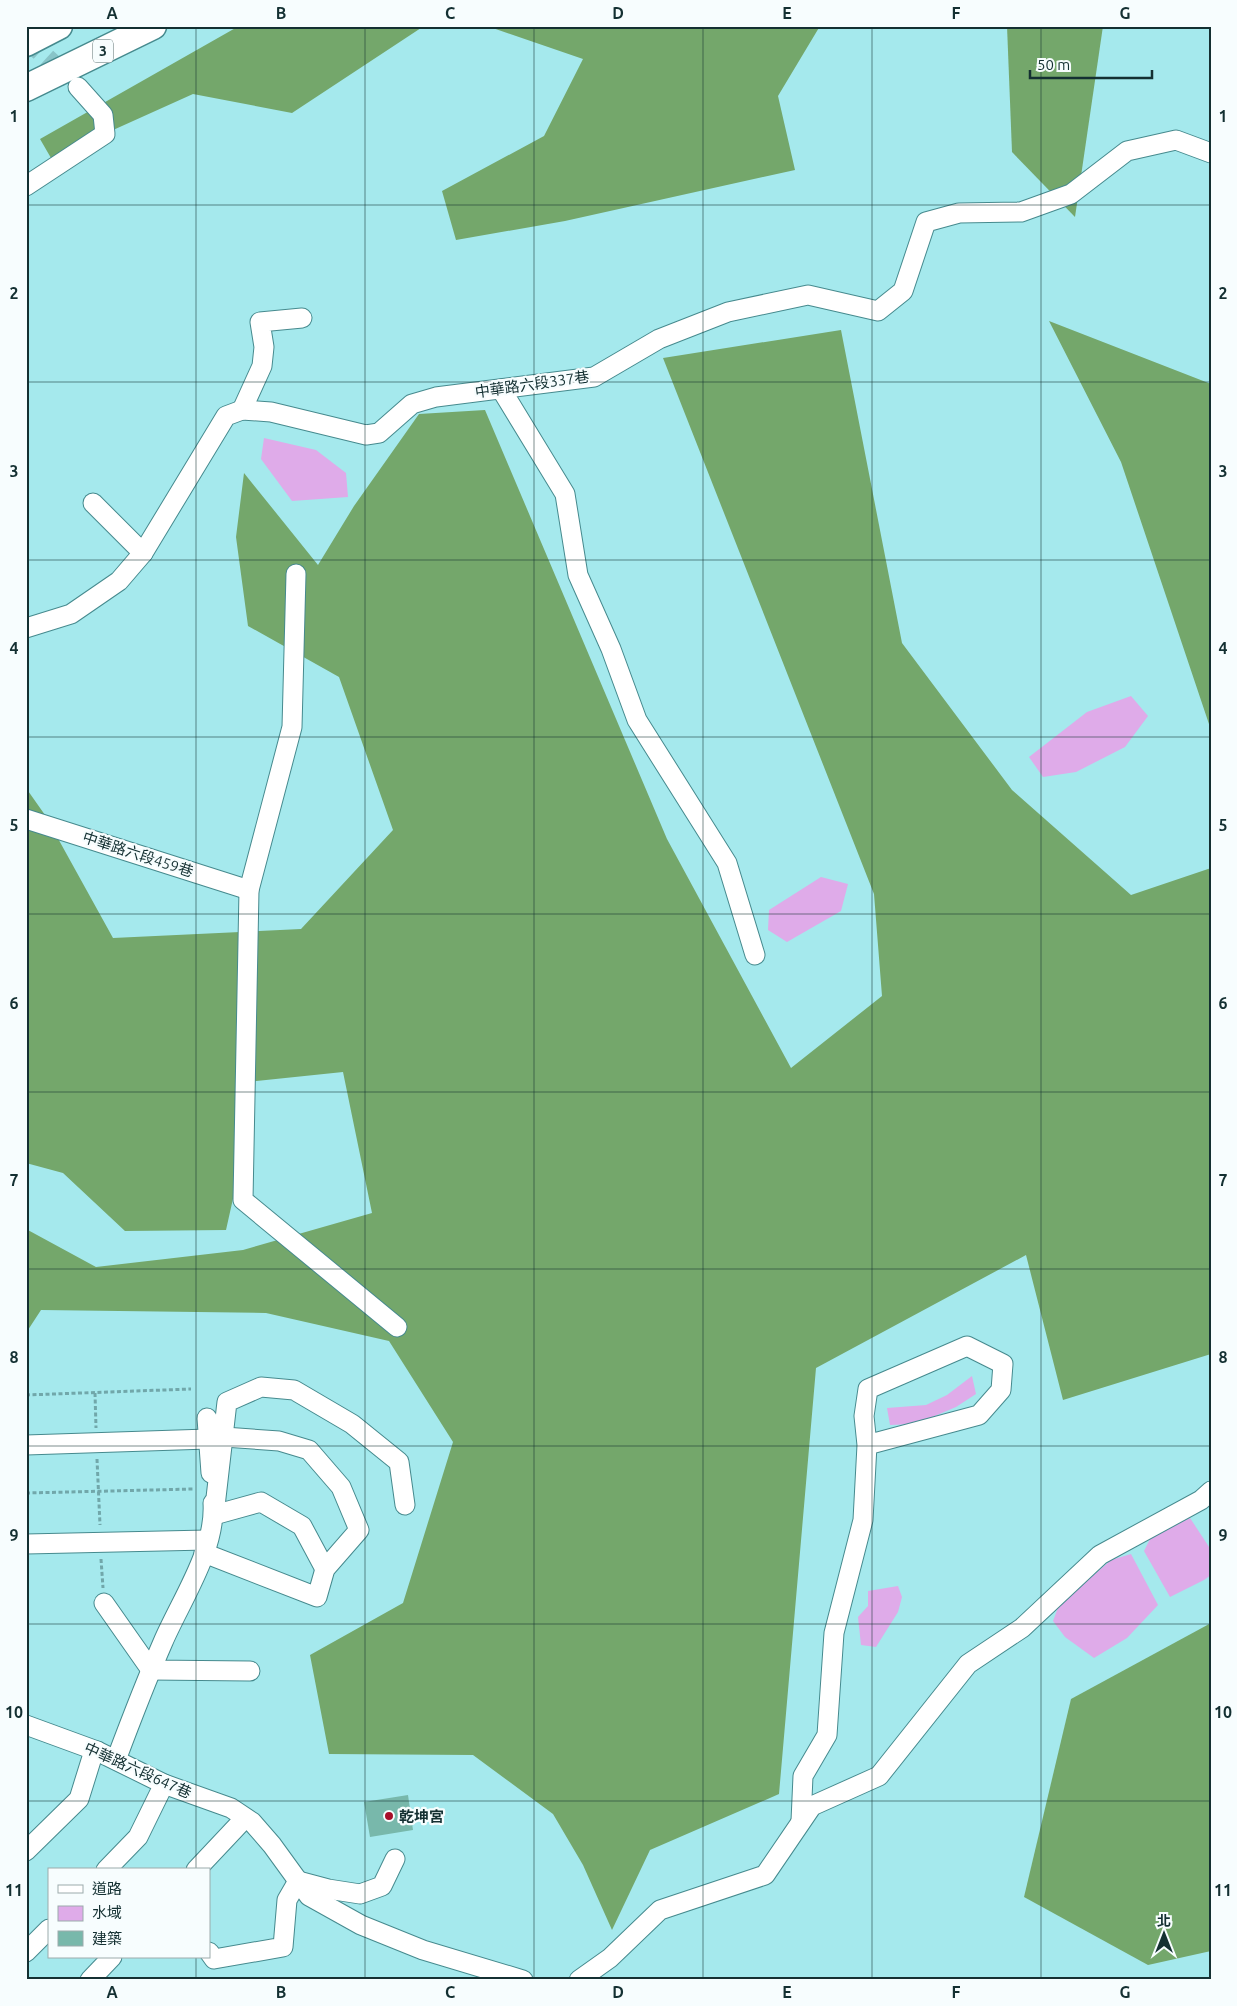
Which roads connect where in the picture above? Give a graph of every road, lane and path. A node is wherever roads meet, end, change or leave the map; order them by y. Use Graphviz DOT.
graph roads {
  1 [pos="59,26"];
  2 [pos="153,26"];
  3 [pos="26,43"];
  4 [pos="52,75"];
  5 [pos="78,87"];
  6 [pos="26,88"];
  7 [pos="26,96"];
  8 [pos="1211,153"];
  9 [pos="26,186"];
  10 [pos="302,318"];
  11 [pos="501,389"];
  12 [pos="242,410"];
  13 [pos="93,503"];
  14 [pos="143,553"];
  15 [pos="296,574"];
  16 [pos="26,628"];
  17 [pos="26,819"];
  18 [pos="249,890"];
  19 [pos="755,955"];
  20 [pos="397,1327"];
  21 [pos="191,1389"];
  22 [pos="95,1393"];
  23 [pos="26,1395"];
  24 [pos="207,1418"];
  25 [pos="216,1438"];
  26 [pos="97,1442"];
  27 [pos="26,1445"];
  28 [pos="867,1445"];
  29 [pos="193,1489"];
  30 [pos="1211,1491"];
  31 [pos="99,1492"];
  32 [pos="26,1493"];
  33 [pos="405,1505"];
  34 [pos="214,1515"];
  35 [pos="101,1543"];
  36 [pos="26,1544"];
  37 [pos="206,1547"];
  38 [pos="325,1569"];
  39 [pos="104,1603"];
  40 [pos="151,1670"];
  41 [pos="250,1671"];
  42 [pos="26,1725"];
  43 [pos="97,1751"];
  44 [pos="116,1760"];
  45 [pos="164,1784"];
  46 [pos="245,1818"];
  47 [pos="801,1822"];
  48 [pos="26,1851"];
  49 [pos="395,1859"];
  50 [pos="108,1868"];
  51 [pos="198,1868"];
  52 [pos="298,1881"];
  53 [pos="48,1930"];
  54 [pos="26,1952"];
  55 [pos="210,1953"];
  56 [pos="111,1958"];
  57 [pos="90,1980"];
  58 [pos="523,1980"];
  59 [pos="579,1980"];
  1 -- 3 [label="highway"];
  2 -- 4 [label="highway, 3"];
  4 -- 6 [label="highway, 3"];
  4 -- 7 [label="highway"];
  5 -- 9 [label="street"];
  8 -- 11 [label="street, 中華路六段337巷"];
  10 -- 12 [label="street"];
  11 -- 12 [label="street, 中華路六段337巷"];
  11 -- 19 [label="street"];
  12 -- 14 [label="street"];
  13 -- 14 [label="street"];
  14 -- 16 [label="street"];
  15 -- 18 [label="street"];
  17 -- 18 [label="street, 中華路六段459巷"];
  18 -- 20 [label="street"];
  21 -- 22 [label="path"];
  22 -- 23 [label="path"];
  22 -- 26 [label="path"];
  24 -- 25 [label="street"];
  25 -- 26 [label="street"];
  25 -- 33 [label="street"];
  25 -- 34 [label="street"];
  25 -- 38 [label="street"];
  26 -- 27 [label="street"];
  26 -- 31 [label="path"];
  28 -- 28 [label="street"];
  28 -- 47 [label="street"];
  29 -- 31 [label="path"];
  30 -- 47 [label="street"];
  31 -- 32 [label="path"];
  31 -- 35 [label="path"];
  34 -- 37 [label="street"];
  34 -- 38 [label="street"];
  35 -- 36 [label="street"];
  35 -- 37 [label="street"];
  35 -- 39 [label="path"];
  37 -- 38 [label="street"];
  37 -- 40 [label="street"];
  39 -- 40 [label="street"];
  40 -- 41 [label="street"];
  40 -- 44 [label="street"];
  42 -- 43 [label="street, 中華路六段647巷"];
  43 -- 44 [label="street, 中華路六段647巷"];
  43 -- 48 [label="street"];
  44 -- 45 [label="street, 中華路六段647巷"];
  45 -- 46 [label="street, 中華路六段647巷"];
  45 -- 50 [label="street"];
  46 -- 51 [label="street"];
  46 -- 52 [label="street, 中華路六段647巷"];
  47 -- 59 [label="street"];
  49 -- 52 [label="street"];
  52 -- 55 [label="street"];
  52 -- 58 [label="street, 中華路六段647巷"];
  53 -- 54 [label="street"];
  56 -- 57 [label="street"];
}
